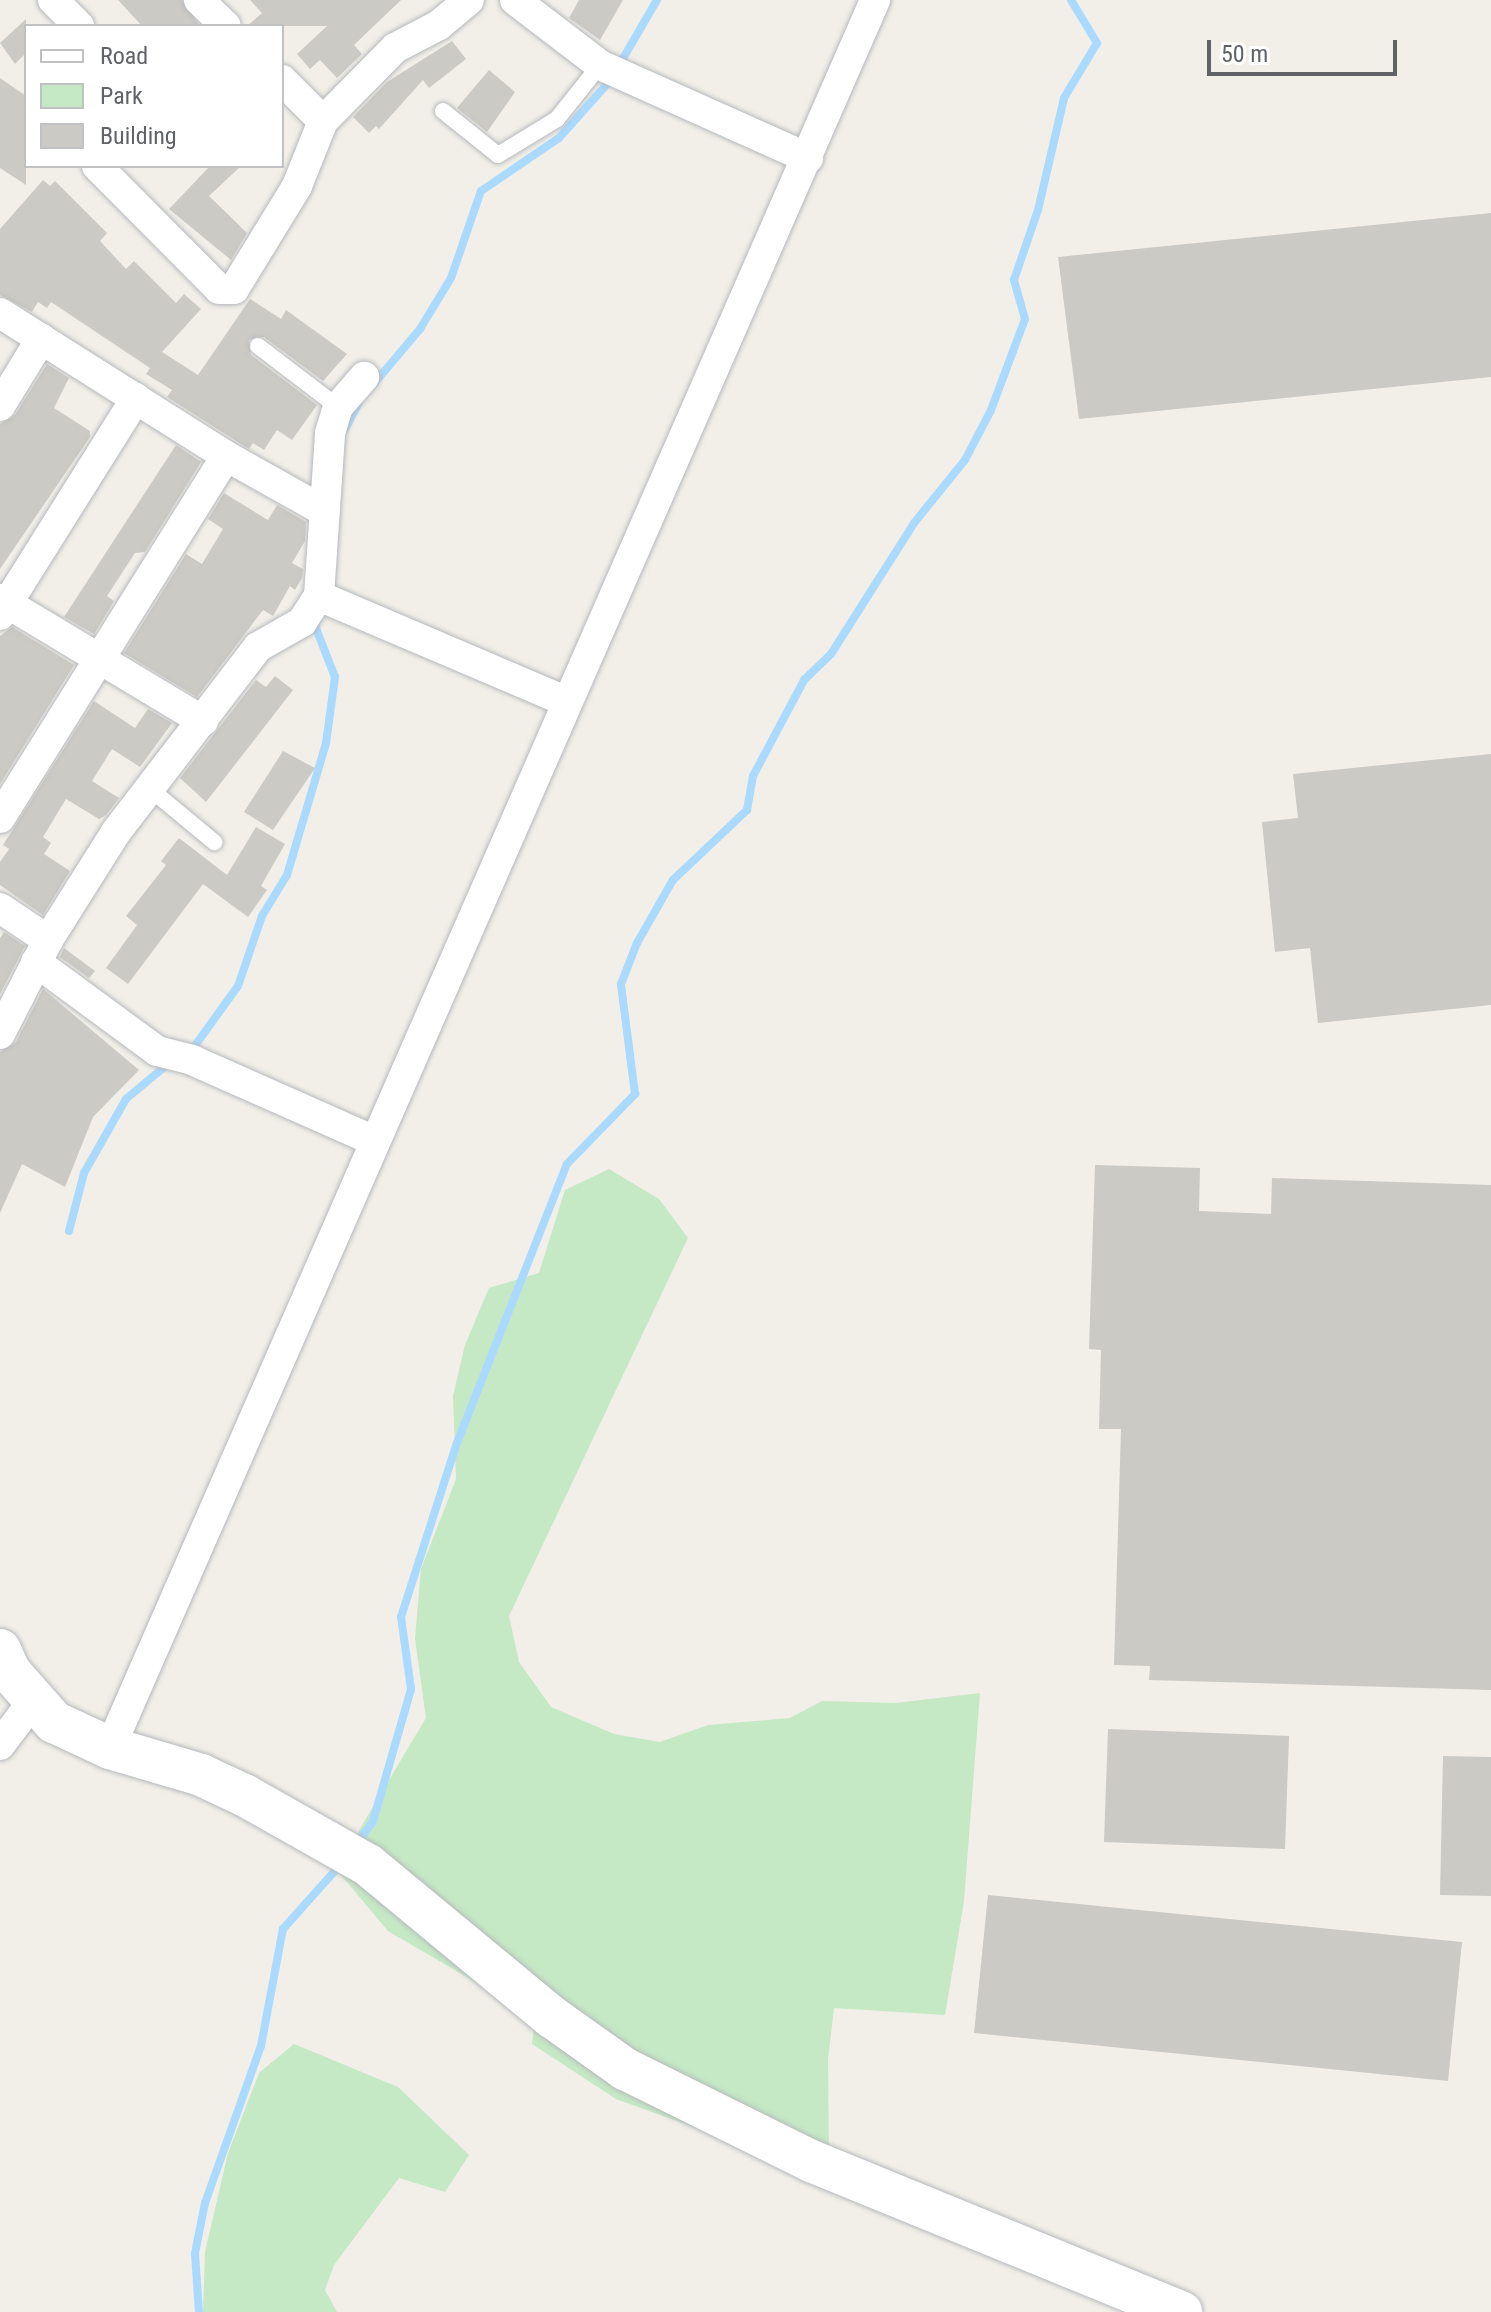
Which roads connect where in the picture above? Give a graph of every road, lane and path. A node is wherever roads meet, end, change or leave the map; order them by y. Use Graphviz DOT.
graph roads {
  1 [pos="53,0"];
  2 [pos="199,0"];
  3 [pos="469,0"];
  4 [pos="515,0"];
  5 [pos="875,0"];
  6 [pos="77,24"];
  7 [pos="224,24"];
  8 [pos="600,65"];
  9 [pos="284,82"];
  10 [pos="443,111"];
  11 [pos="323,121"];
  12 [pos="808,158"];
  13 [pos="99,168"];
  14 [pos="0,313"];
  15 [pos="41,339"];
  16 [pos="258,346"];
  17 [pos="364,377"];
  18 [pos="136,398"];
  19 [pos="0,406"];
  20 [pos="338,407"];
  21 [pos="226,456"];
  22 [pos="324,511"];
  23 [pos="319,596"];
  24 [pos="3,606"];
  25 [pos="100,660"];
  26 [pos="567,702"];
  27 [pos="203,721"];
  28 [pos="149,788"];
  29 [pos="0,818"];
  30 [pos="214,842"];
  31 [pos="0,908"];
  32 [pos="42,951"];
  33 [pos="0,1034"];
  34 [pos="375,1141"];
  35 [pos="0,1650"];
  36 [pos="33,1701"];
  37 [pos="0,1745"];
  38 [pos="110,1748"];
  39 [pos="1181,2312"];
  1 -- 6 [label="street"];
  2 -- 7 [label="street"];
  3 -- 11 [label="street"];
  4 -- 8 [label="street"];
  5 -- 12 [label="street"];
  8 -- 10 [label="lane"];
  8 -- 12 [label="street"];
  9 -- 11 [label="street"];
  11 -- 13 [label="street"];
  12 -- 26 [label="street"];
  14 -- 15 [label="street"];
  15 -- 18 [label="street"];
  15 -- 19 [label="street"];
  16 -- 20 [label="lane"];
  17 -- 20 [label="street"];
  18 -- 21 [label="street"];
  18 -- 24 [label="street"];
  20 -- 22 [label="street"];
  21 -- 22 [label="street"];
  21 -- 25 [label="street"];
  22 -- 23 [label="street"];
  23 -- 26 [label="street"];
  23 -- 27 [label="street"];
  24 -- 25 [label="street"];
  25 -- 27 [label="street"];
  25 -- 29 [label="street"];
  26 -- 34 [label="street"];
  27 -- 28 [label="street"];
  28 -- 30 [label="lane"];
  28 -- 32 [label="street"];
  31 -- 32 [label="street"];
  32 -- 33 [label="street"];
  32 -- 34 [label="street"];
  34 -- 38 [label="street"];
  35 -- 36 [label="street"];
  36 -- 37 [label="street"];
  36 -- 38 [label="street"];
  38 -- 39 [label="street"];
}
